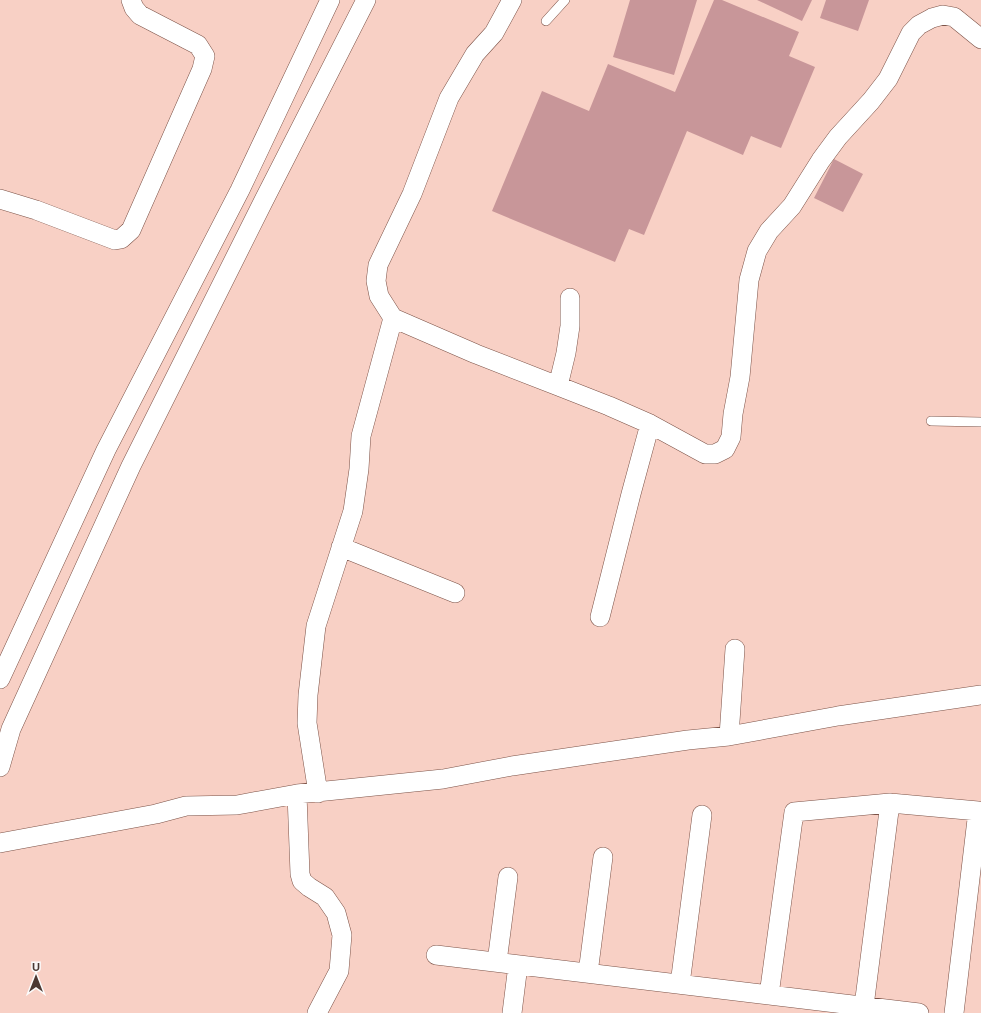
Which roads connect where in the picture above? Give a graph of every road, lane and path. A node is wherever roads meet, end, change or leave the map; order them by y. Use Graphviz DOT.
graph roads {
  1 [pos="131,0"];
  2 [pos="330,0"];
  3 [pos="366,0"];
  4 [pos="512,0"];
  5 [pos="565,0"];
  6 [pos="546,22"];
  7 [pos="981,39"];
  8 [pos="240,190"];
  9 [pos="1,201"];
  10 [pos="263,202"];
  11 [pos="570,298"];
  12 [pos="393,318"];
  13 [pos="558,386"];
  14 [pos="931,421"];
  15 [pos="981,422"];
  16 [pos="650,424"];
  17 [pos="106,450"];
  18 [pos="131,466"];
  19 [pos="341,548"];
  20 [pos="455,593"];
  21 [pos="600,617"];
  22 [pos="735,649"];
  23 [pos="0,679"];
  24 [pos="981,695"];
  25 [pos="729,736"];
  26 [pos="0,767"];
  27 [pos="318,793"];
  28 [pos="297,794"];
  29 [pos="890,803"];
  30 [pos="702,815"];
  31 [pos="0,843"];
  32 [pos="604,857"];
  33 [pos="508,877"];
  34 [pos="436,955"];
  35 [pos="496,962"];
  36 [pos="518,964"];
  37 [pos="588,973"];
  38 [pos="680,984"];
  39 [pos="769,995"];
  40 [pos="806,1006"];
  41 [pos="864,1006"];
  42 [pos="317,1013"];
  43 [pos="512,1013"];
  44 [pos="919,1013"];
  45 [pos="954,1013"];
  1 -- 9 [label="street"];
  2 -- 8 [label="street"];
  3 -- 10 [label="street"];
  4 -- 12 [label="street"];
  5 -- 6 [label="lane"];
  7 -- 16 [label="street"];
  8 -- 10 [label="street"];
  8 -- 17 [label="street"];
  10 -- 18 [label="street"];
  11 -- 13 [label="street"];
  12 -- 13 [label="street"];
  12 -- 19 [label="street"];
  13 -- 16 [label="street"];
  14 -- 15 [label="lane"];
  16 -- 21 [label="street"];
  17 -- 18 [label="street"];
  17 -- 23 [label="street"];
  18 -- 26 [label="street"];
  19 -- 20 [label="street"];
  19 -- 27 [label="street"];
  22 -- 25 [label="street"];
  24 -- 25 [label="street"];
  25 -- 27 [label="street"];
  27 -- 28 [label="street"];
  28 -- 31 [label="street"];
  28 -- 42 [label="street"];
  29 -- 39 [label="street"];
  29 -- 41 [label="street"];
  29 -- 45 [label="street"];
  30 -- 38 [label="street"];
  32 -- 37 [label="street"];
  33 -- 35 [label="street"];
  34 -- 35 [label="street"];
  35 -- 36 [label="street"];
  36 -- 37 [label="street"];
  36 -- 43 [label="street"];
  37 -- 38 [label="street"];
  38 -- 39 [label="street"];
  39 -- 40 [label="street"];
  40 -- 41 [label="street"];
  41 -- 44 [label="street"];
}
